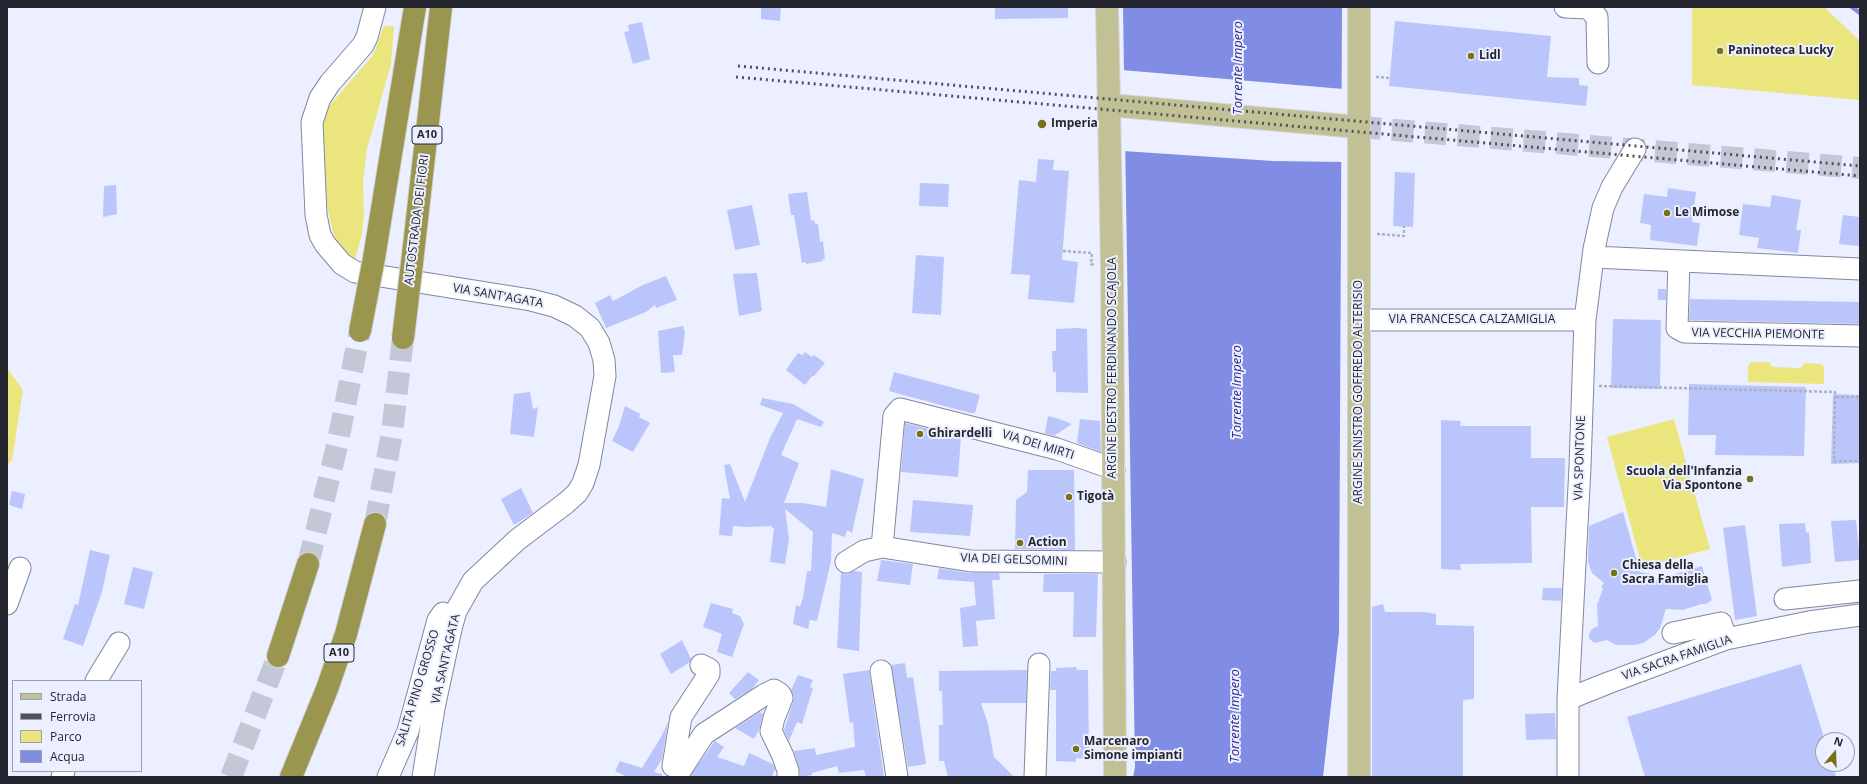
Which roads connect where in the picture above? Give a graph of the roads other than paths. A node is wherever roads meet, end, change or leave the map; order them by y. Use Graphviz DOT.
graph roads {
  1 [pos="375,7"];
  2 [pos="415,7"];
  3 [pos="441,7"];
  4 [pos="1107,7"];
  5 [pos="1359,7"];
  6 [pos="1565,7"];
  7 [pos="1598,63"];
  8 [pos="1109,105"];
  9 [pos="1359,127"];
  10 [pos="1635,149"];
  11 [pos="1593,257"];
  12 [pos="1679,261"];
  13 [pos="1860,269"];
  14 [pos="1360,320"];
  15 [pos="1585,320"];
  16 [pos="360,331"];
  17 [pos="1860,336"];
  18 [pos="403,338"];
  19 [pos="1114,470"];
  20 [pos="376,524"];
  21 [pos="882,547"];
  22 [pos="846,562"];
  23 [pos="1115,562"];
  24 [pos="308,564"];
  25 [pos="20,568"];
  26 [pos="1860,591"];
  27 [pos="1785,600"];
  28 [pos="7,604"];
  29 [pos="456,611"];
  30 [pos="1860,615"];
  31 [pos="1673,633"];
  32 [pos="1726,639"];
  33 [pos="119,644"];
  34 [pos="278,656"];
  35 [pos="1039,664"];
  36 [pos="701,665"];
  37 [pos="881,671"];
  38 [pos="97,680"];
  39 [pos="1568,699"];
  40 [pos="290,777"];
  41 [pos="388,777"];
  42 [pos="423,777"];
  43 [pos="788,777"];
  44 [pos="897,777"];
  45 [pos="1035,777"];
  46 [pos="1115,777"];
  47 [pos="1359,777"];
  48 [pos="1568,777"];
  1 -- 29 [label="street, VIA SANT'AGATA"];
  2 -- 16 [label="highway, A10, bridge"];
  3 -- 18 [label="highway, AUTOSTRADA DEI FIORI / A10, bridge"];
  4 -- 8 [label="main road, ARGINE DESTRO FERDINANDO SCAJOLA"];
  5 -- 14 [label="main road, ARGINE SINISTRO GOFFREDO ALTERISIO"];
  6 -- 7 [label="street"];
  8 -- 9 [label="main road"];
  8 -- 19 [label="main road, ARGINE DESTRO FERDINANDO SCAJOLA"];
  10 -- 11 [label="street, VIA SPONTONE"];
  11 -- 12 [label="street"];
  11 -- 15 [label="street, VIA SPONTONE"];
  12 -- 13 [label="street"];
  12 -- 17 [label="street, VIA VECCHIA PIEMONTE"];
  14 -- 15 [label="street, VIA FRANCESCA CALZAMIGLIA"];
  14 -- 47 [label="main road, ARGINE SINISTRO GOFFREDO ALTERISIO"];
  15 -- 39 [label="street, VIA SPONTONE"];
  19 -- 21 [label="street, VIA DEI MIRTI"];
  19 -- 23 [label="main road, ARGINE DESTRO FERDINANDO SCAJOLA"];
  20 -- 40 [label="highway, A10"];
  21 -- 22 [label="street, VIA DEI GELSOMINI"];
  21 -- 23 [label="street, VIA DEI GELSOMINI"];
  23 -- 46 [label="main road, ARGINE DESTRO FERDINANDO SCAJOLA"];
  24 -- 34 [label="highway"];
  25 -- 28 [label="street"];
  26 -- 27 [label="street"];
  29 -- 41 [label="street, SALITA PINO GROSSO"];
  29 -- 42 [label="street, VIA SANT'AGATA"];
  30 -- 32 [label="street, VIA SACRA FAMIGLIA"];
  31 -- 32 [label="street"];
  32 -- 39 [label="street, VIA SACRA FAMIGLIA"];
  33 -- 38 [label="street"];
  35 -- 45 [label="street"];
  36 -- 43 [label="street"];
  37 -- 44 [label="street"];
  39 -- 48 [label="street, VIA SPONTONE"];
}
